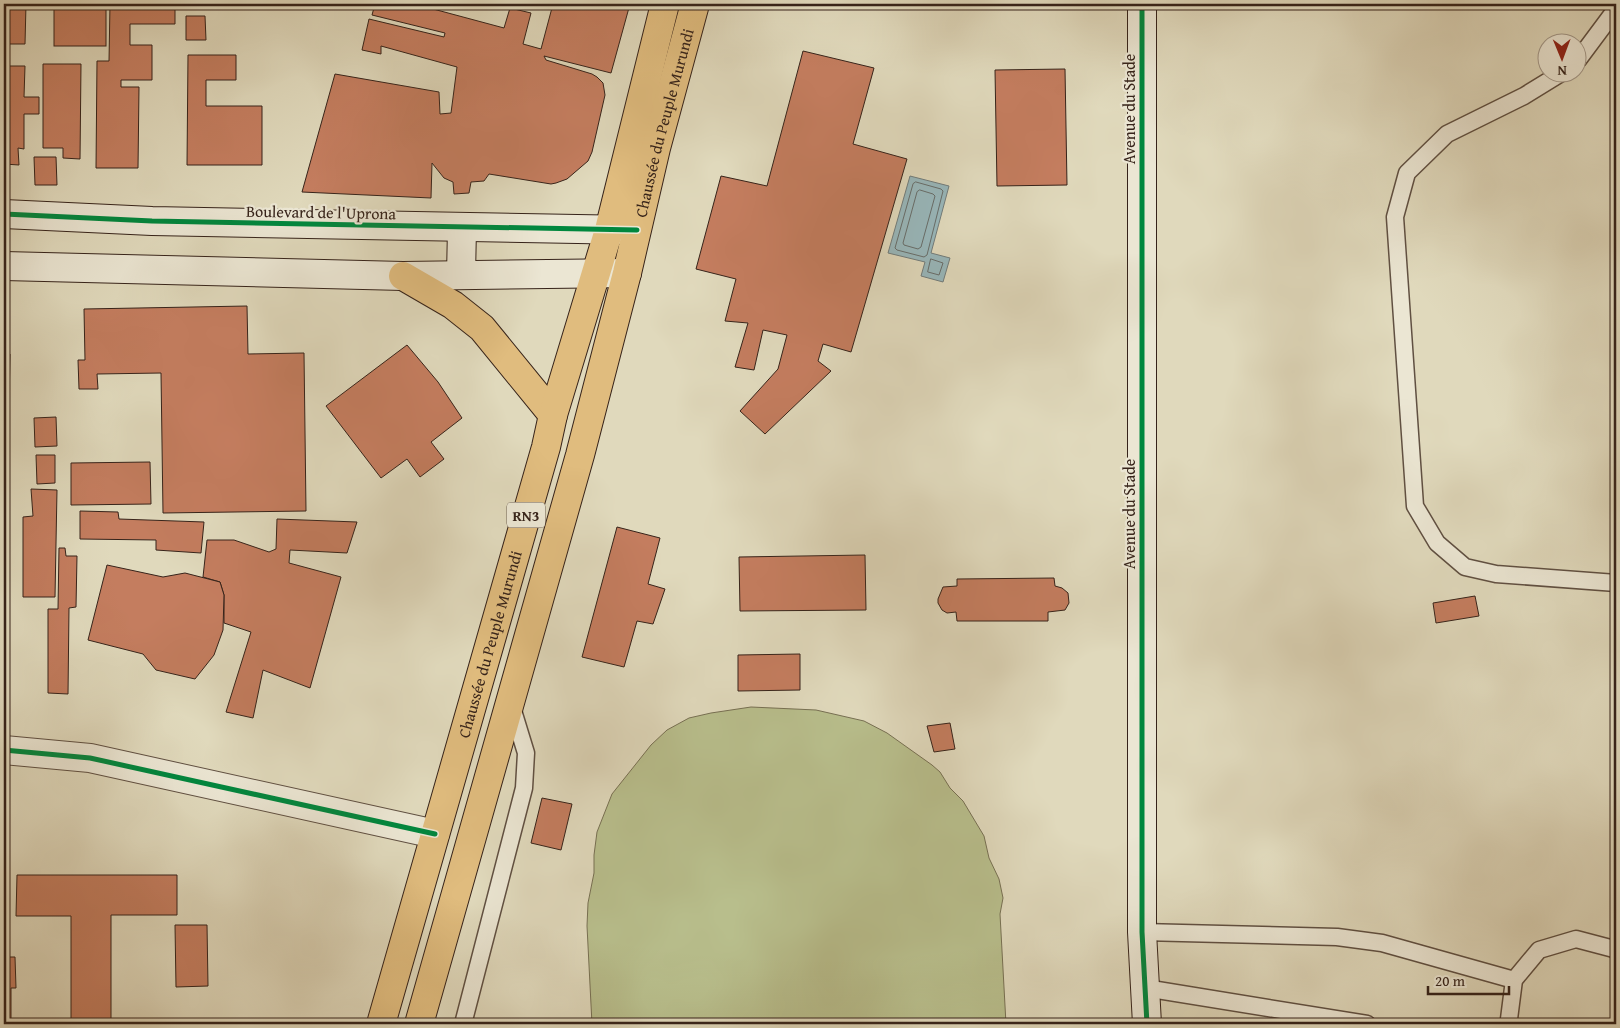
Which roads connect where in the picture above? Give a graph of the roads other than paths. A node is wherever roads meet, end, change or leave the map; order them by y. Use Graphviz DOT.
graph roads {
  1 [pos="665,4"];
  2 [pos="695,4"];
  3 [pos="1142,4"];
  4 [pos="1616,9"];
  5 [pos="1588,47"];
  6 [pos="1547,82"];
  7 [pos="4,214"];
  8 [pos="462,228"];
  9 [pos="609,230"];
  10 [pos="637,230"];
  11 [pos="4,266"];
  12 [pos="595,273"];
  13 [pos="627,273"];
  14 [pos="461,275"];
  15 [pos="403,276"];
  16 [pos="553,415"];
  17 [pos="1616,583"];
  18 [pos="510,701"];
  19 [pos="4,750"];
  20 [pos="435,834"];
  21 [pos="1142,932"];
  22 [pos="1616,951"];
  23 [pos="1514,980"];
  24 [pos="1145,988"];
  25 [pos="381,1024"];
  26 [pos="419,1024"];
  27 [pos="463,1024"];
  28 [pos="1148,1024"];
  29 [pos="1366,1024"];
  30 [pos="1511,1024"];
  1 -- 9 [label="highway, Chaussée du Peuple Murundi / RN3"];
  2 -- 10 [label="highway, Chaussée du Peuple Murundi / RN3"];
  3 -- 21 [label="street, Avenue du Stade"];
  4 -- 5 [label="lane"];
  6 -- 17 [label="lane"];
  7 -- 8 [label="street, Boulevard de l'Uprona"];
  8 -- 9 [label="street, Boulevard de l'Uprona"];
  8 -- 14 [label="street"];
  9 -- 10 [label="street, Boulevard de l'Uprona"];
  9 -- 12 [label="highway, Chaussée du Peuple Murundi / RN3"];
  10 -- 13 [label="highway, Chaussée du Peuple Murundi / RN3"];
  11 -- 15 [label="street"];
  12 -- 13 [label="street"];
  12 -- 14 [label="street"];
  12 -- 16 [label="highway, Chaussée du Peuple Murundi / RN3"];
  13 -- 18 [label="highway, Chaussée du Peuple Murundi / RN3"];
  14 -- 15 [label="street"];
  15 -- 16 [label="highway"];
  16 -- 20 [label="highway, Chaussée du Peuple Murundi / RN3"];
  18 -- 26 [label="highway, Chaussée du Peuple Murundi / RN3"];
  18 -- 27 [label="lane"];
  19 -- 20 [label="street"];
  20 -- 25 [label="highway, Chaussée du Peuple Murundi / RN3"];
  21 -- 23 [label="lane"];
  21 -- 24 [label="street, Avenue du Stade"];
  22 -- 23 [label="lane"];
  23 -- 30 [label="lane"];
  24 -- 28 [label="street, Avenue du Stade"];
  24 -- 29 [label="lane"];
}
